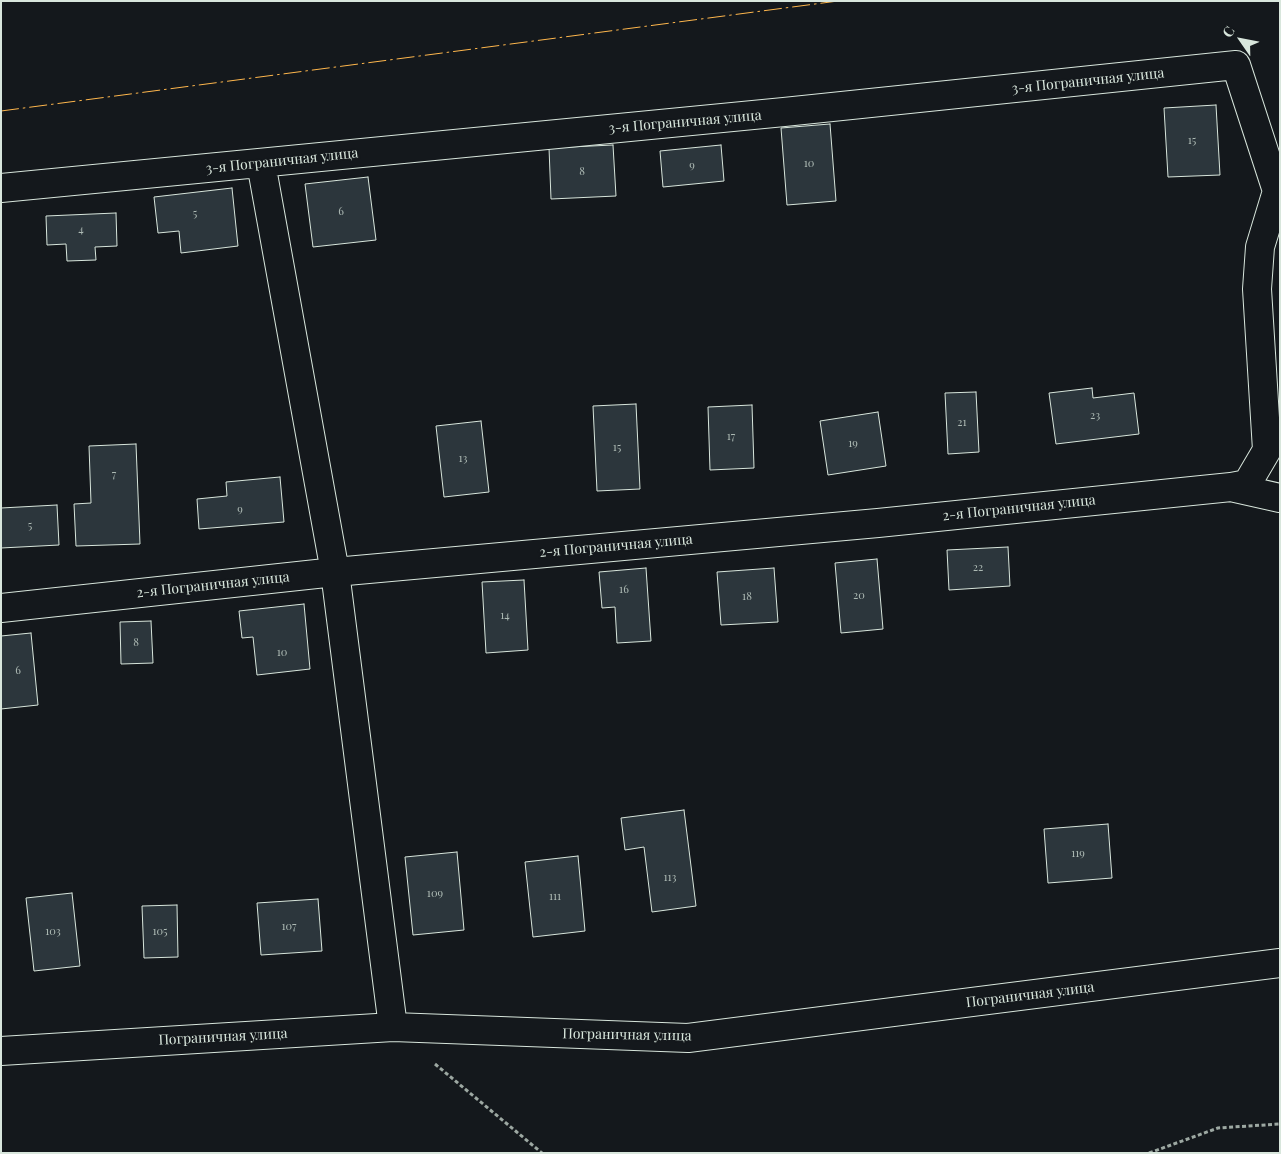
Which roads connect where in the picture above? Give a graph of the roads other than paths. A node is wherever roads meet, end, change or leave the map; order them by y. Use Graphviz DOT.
graph roads {
  1 [pos="261,163"];
  2 [pos="1,188"];
  3 [pos="1278,192"];
  4 [pos="1231,486"];
  5 [pos="1280,498"];
  6 [pos="335,572"];
  7 [pos="1,608"];
  8 [pos="1280,963"];
  9 [pos="393,1027"];
  10 [pos="1,1051"];
  1 -- 2 [label="street, 3-я Пограничная улица"];
  1 -- 3 [label="street, 3-я Пограничная улица"];
  1 -- 6 [label="street"];
  3 -- 4 [label="street, 2-я Пограничная улица"];
  4 -- 5 [label="street, 2-я Пограничная улица"];
  4 -- 6 [label="street, 2-я Пограничная улица"];
  6 -- 7 [label="street, 2-я Пограничная улица"];
  6 -- 9 [label="street"];
  8 -- 9 [label="street, Пограничная улица"];
  9 -- 10 [label="street, Пограничная улица"];
}
